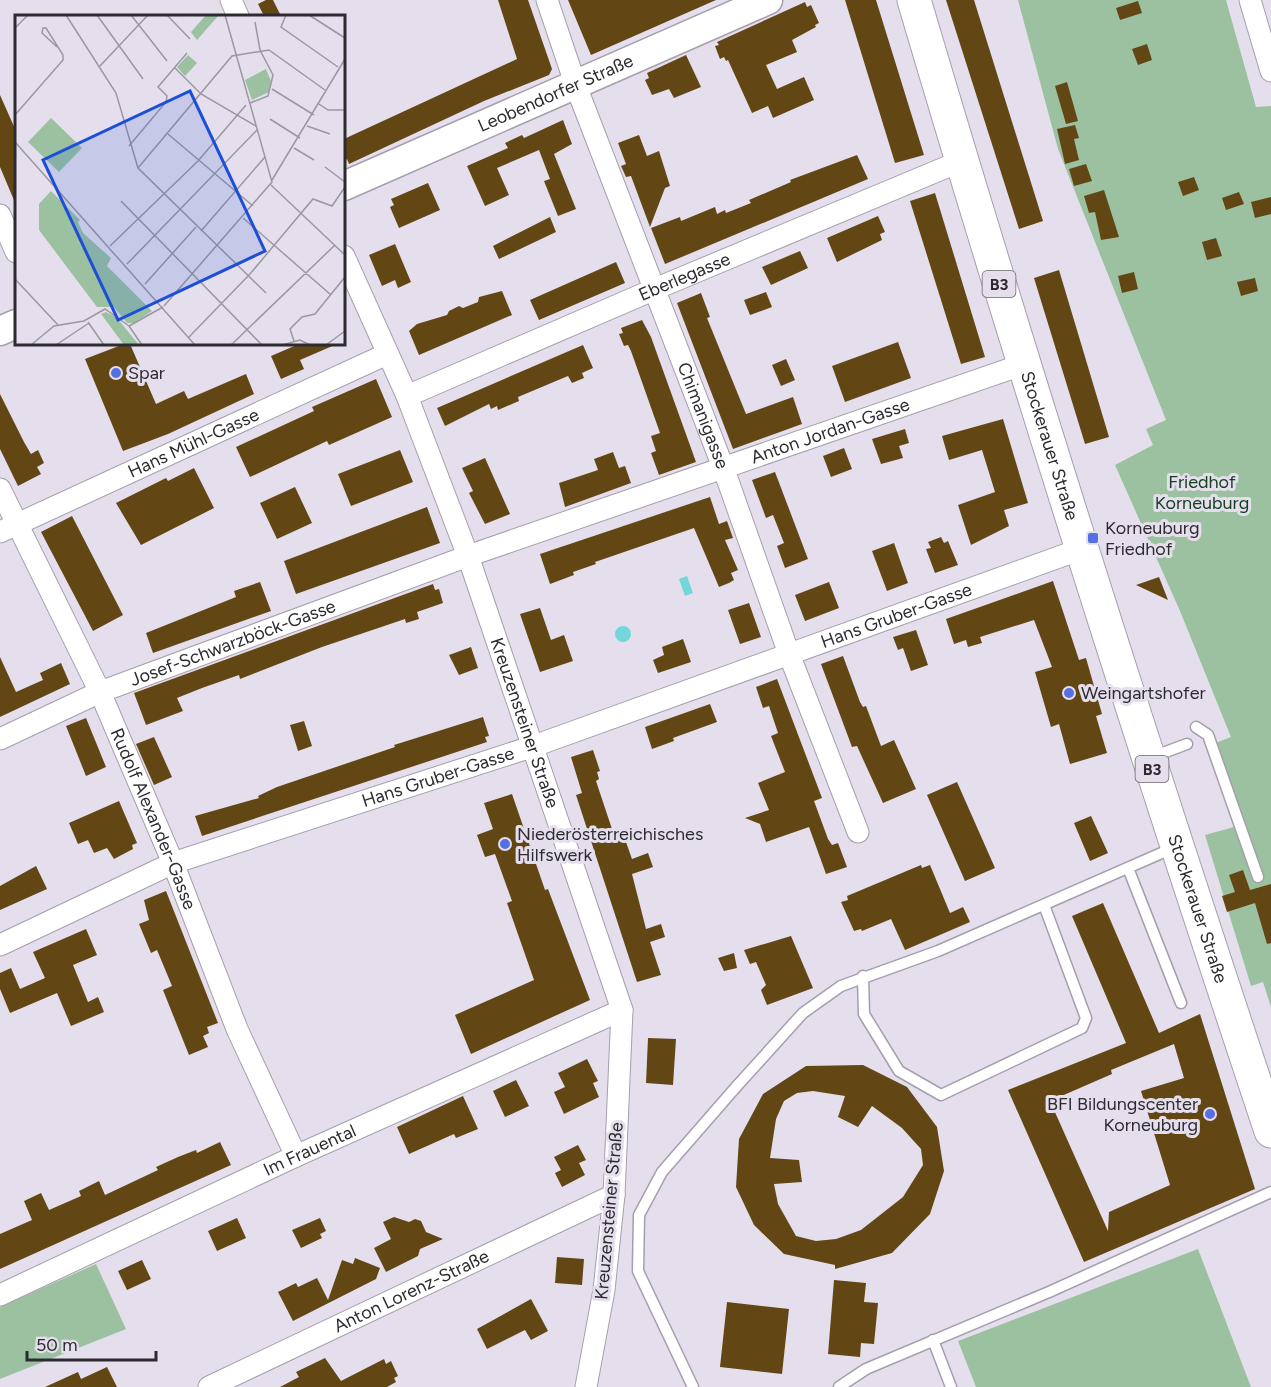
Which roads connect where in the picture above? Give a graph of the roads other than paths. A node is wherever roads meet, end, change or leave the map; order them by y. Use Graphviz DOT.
graph roads {
  1 [pos="231,0"];
  2 [pos="547,0"];
  3 [pos="768,0"];
  4 [pos="914,0"];
  5 [pos="1250,0"];
  6 [pos="238,15"];
  7 [pos="1271,71"];
  8 [pos="576,86"];
  9 [pos="962,161"];
  10 [pos="345,186"];
  11 [pos="3,228"];
  12 [pos="15,250"];
  13 [pos="345,258"];
  14 [pos="655,289"];
  15 [pos="15,324"];
  16 [pos="0,331"];
  17 [pos="387,354"];
  18 [pos="1014,368"];
  19 [pos="407,396"];
  20 [pos="723,467"];
  21 [pos="0,489"];
  22 [pos="9,528"];
  23 [pos="1073,552"];
  24 [pos="468,556"];
  25 [pos="789,654"];
  26 [pos="100,692"];
  27 [pos="1196,728"];
  28 [pos="0,738"];
  29 [pos="1187,744"];
  30 [pos="534,746"];
  31 [pos="1149,758"];
  32 [pos="858,832"];
  33 [pos="1176,847"];
  34 [pos="173,863"];
  35 [pos="1128,868"];
  36 [pos="1258,877"];
  37 [pos="1044,905"];
  38 [pos="0,945"];
  39 [pos="863,976"];
  40 [pos="1181,1003"];
  41 [pos="622,1010"];
  42 [pos="1271,1131"];
  43 [pos="296,1156"];
  44 [pos="1271,1192"];
  45 [pos="614,1195"];
  46 [pos="0,1295"];
  47 [pos="933,1340"];
  48 [pos="208,1387"];
  49 [pos="586,1387"];
  50 [pos="693,1387"];
  51 [pos="839,1387"];
  52 [pos="951,1387"];
  1 -- 6 [label="street"];
  2 -- 8 [label="street, Chimanigasse"];
  3 -- 8 [label="main road, Leobendorfer Straße"];
  4 -- 9 [label="main road, Stockerauer Straße / B3"];
  5 -- 7 [label="street"];
  8 -- 10 [label="main road, Leobendorfer Straße"];
  8 -- 14 [label="street, Chimanigasse"];
  9 -- 14 [label="street, Eberlegasse"];
  9 -- 18 [label="main road, Stockerauer Straße / B3"];
  11 -- 12 [label="street"];
  13 -- 17 [label="street, Kreuzensteiner Straße"];
  14 -- 19 [label="street, Eberlegasse"];
  14 -- 20 [label="street, Chimanigasse"];
  15 -- 16 [label="main road"];
  17 -- 19 [label="street, Kreuzensteiner Straße"];
  17 -- 22 [label="street, Hans Mühl-Gasse"];
  18 -- 20 [label="street, Anton Jordan-Gasse"];
  18 -- 23 [label="main road, Stockerauer Straße / B3"];
  19 -- 24 [label="street, Kreuzensteiner Straße"];
  20 -- 24 [label="street, Anton Jordan-Gasse"];
  20 -- 25 [label="street, Chimanigasse"];
  21 -- 22 [label="street, Rudolf Alexander-Gasse"];
  22 -- 26 [label="street, Rudolf Alexander-Gasse"];
  23 -- 25 [label="street, Hans Gruber-Gasse"];
  23 -- 31 [label="main road, Stockerauer Straße / B3"];
  24 -- 26 [label="street, Josef-Schwarzböck-Gasse"];
  24 -- 30 [label="street, Kreuzensteiner Straße"];
  25 -- 30 [label="street, Hans Gruber-Gasse"];
  25 -- 32 [label="street, Chimanigasse"];
  26 -- 28 [label="street, Josef-Schwarzböck-Gasse"];
  26 -- 34 [label="street, Rudolf Alexander-Gasse"];
  27 -- 36 [label="lane"];
  29 -- 31 [label="lane"];
  30 -- 34 [label="street, Hans Gruber-Gasse"];
  30 -- 41 [label="street, Kreuzensteiner Straße"];
  31 -- 33 [label="main road, Stockerauer Straße / B3"];
  33 -- 35 [label="lane"];
  33 -- 42 [label="main road, Stockerauer Straße / B3"];
  34 -- 38 [label="street, Hans Gruber-Gasse"];
  34 -- 43 [label="street, Rudolf Alexander-Gasse"];
  35 -- 37 [label="lane"];
  35 -- 40 [label="lane"];
  37 -- 39 [label="lane"];
  37 -- 39 [label="lane"];
  39 -- 50 [label="lane"];
  41 -- 43 [label="street, Im Frauental"];
  41 -- 45 [label="street, Kreuzensteiner Straße"];
  43 -- 46 [label="street, Im Frauental"];
  44 -- 47 [label="lane"];
  45 -- 48 [label="street, Anton Lorenz-Straße"];
  45 -- 49 [label="street, Kreuzensteiner Straße"];
  47 -- 51 [label="lane"];
  47 -- 52 [label="lane"];
}
